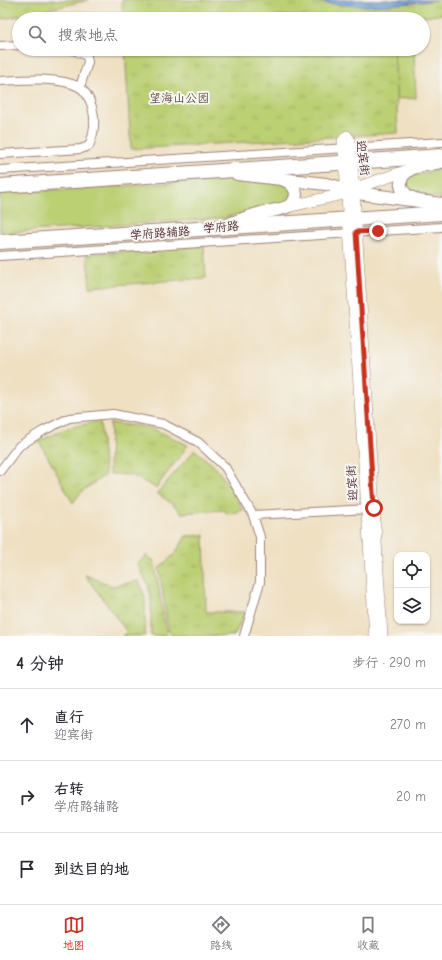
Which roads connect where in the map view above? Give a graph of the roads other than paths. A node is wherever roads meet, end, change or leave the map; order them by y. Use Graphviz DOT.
graph roads {
  1 [pos="12,45"];
  2 [pos="0,46"];
  3 [pos="87,56"];
  4 [pos="0,81"];
  5 [pos="80,87"];
  6 [pos="442,142"];
  7 [pos="0,154"];
  8 [pos="348,156"];
  9 [pos="442,156"];
  10 [pos="442,162"];
  11 [pos="411,169"];
  12 [pos="0,170"];
  13 [pos="211,172"];
  14 [pos="282,179"];
  15 [pos="0,186"];
  16 [pos="350,191"];
  17 [pos="427,202"];
  18 [pos="442,204"];
  19 [pos="287,207"];
  20 [pos="442,213"];
  21 [pos="352,226"];
  22 [pos="220,227"];
  23 [pos="442,227"];
  24 [pos="0,242"];
  25 [pos="0,256"];
  26 [pos="0,471"];
  27 [pos="370,509"];
  28 [pos="253,514"];
  29 [pos="244,636"];
  30 [pos="375,636"];
  31 [pos="382,636"];
  1 -- 2 [label="street"];
  3 -- 5 [label="street"];
  4 -- 5 [label="street"];
  5 -- 7 [label="street"];
  6 -- 8 [label="street"];
  8 -- 9 [label="highway"];
  8 -- 12 [label="street"];
  8 -- 13 [label="highway"];
  8 -- 16 [label="main road, 迎宾街"];
  10 -- 11 [label="main road"];
  11 -- 16 [label="main road"];
  11 -- 17 [label="main road"];
  13 -- 14 [label="main road"];
  13 -- 15 [label="highway"];
  14 -- 16 [label="main road"];
  14 -- 19 [label="main road"];
  16 -- 17 [label="main road"];
  16 -- 19 [label="main road"];
  16 -- 21 [label="main road, 迎宾街"];
  17 -- 18 [label="main road"];
  19 -- 22 [label="main road"];
  20 -- 21 [label="highway, 学府路"];
  21 -- 22 [label="highway, 学府路"];
  21 -- 23 [label="street, 学府路辅路"];
  21 -- 25 [label="street, 学府路辅路"];
  21 -- 27 [label="main road, 迎宾街"];
  22 -- 24 [label="highway, 学府路"];
  26 -- 28 [label="street"];
  27 -- 28 [label="street"];
  27 -- 30 [label="main road, 迎宾街"];
  27 -- 31 [label="main road, 迎宾街"];
  28 -- 29 [label="street"];
}
